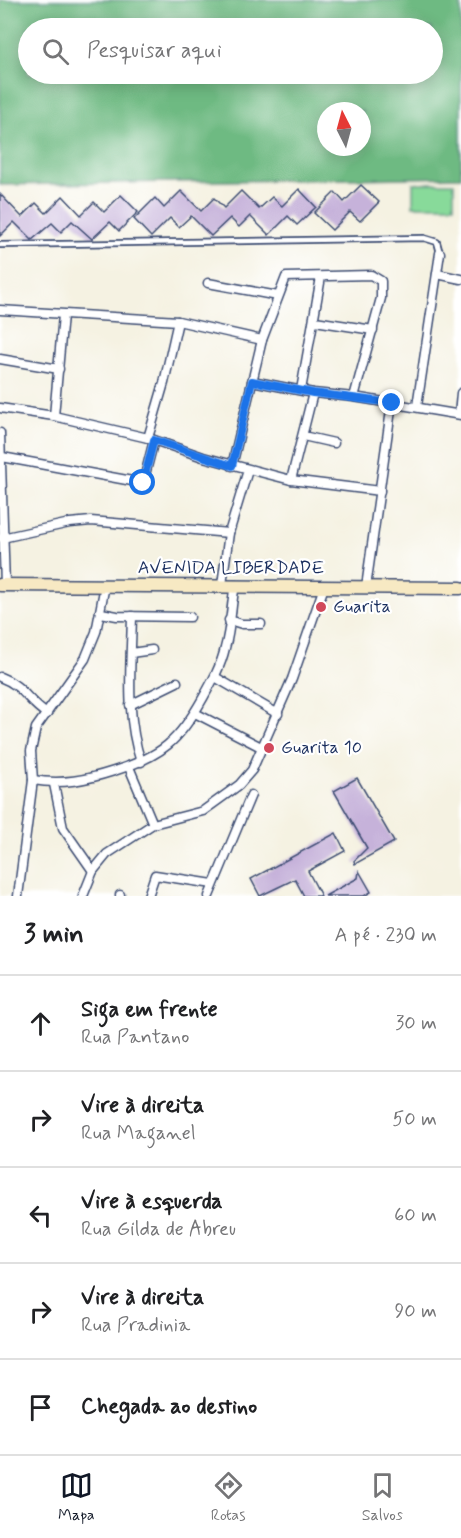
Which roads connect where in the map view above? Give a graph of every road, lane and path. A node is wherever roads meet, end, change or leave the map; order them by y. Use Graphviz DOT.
graph roads {
  1 [pos="0,245"];
  2 [pos="440,253"];
  3 [pos="437,274"];
  4 [pos="321,277"];
  5 [pos="461,279"];
  6 [pos="208,283"];
  7 [pos="278,296"];
  8 [pos="0,310"];
  9 [pos="63,315"];
  10 [pos="178,321"];
  11 [pos="315,321"];
  12 [pos="373,330"];
  13 [pos="262,340"];
  14 [pos="0,359"];
  15 [pos="59,369"];
  16 [pos="252,381"];
  17 [pos="300,390"];
  18 [pos="313,393"];
  19 [pos="461,393"];
  20 [pos="354,397"];
  21 [pos="392,403"];
  22 [pos="417,406"];
  23 [pos="0,408"];
  24 [pos="460,415"];
  25 [pos="54,416"];
  26 [pos="0,433"];
  27 [pos="303,436"];
  28 [pos="151,439"];
  29 [pos="334,443"];
  30 [pos="2,458"];
  31 [pos="232,466"];
  32 [pos="248,470"];
  33 [pos="291,480"];
  34 [pos="380,491"];
  35 [pos="0,507"];
  36 [pos="230,533"];
  37 [pos="2,538"];
  38 [pos="3,585"];
  39 [pos="105,585"];
  40 [pos="229,585"];
  41 [pos="324,587"];
  42 [pos="366,587"];
  43 [pos="461,588"];
  44 [pos="101,613"];
  45 [pos="132,616"];
  46 [pos="190,617"];
  47 [pos="229,620"];
  48 [pos="261,624"];
  49 [pos="152,650"];
  50 [pos="131,653"];
  51 [pos="0,677"];
  52 [pos="215,677"];
  53 [pos="177,682"];
  54 [pos="130,705"];
  55 [pos="195,712"];
  56 [pos="46,714"];
  57 [pos="278,714"];
  58 [pos="261,747"];
  59 [pos="141,762"];
  60 [pos="129,767"];
  61 [pos="33,780"];
  62 [pos="54,783"];
  63 [pos="251,795"];
  64 [pos="153,824"];
  65 [pos="93,871"];
  66 [pos="213,884"];
  67 [pos="18,896"];
  68 [pos="83,896"];
  69 [pos="148,896"];
  70 [pos="209,896"];
  1 -- 2 [label="lane"];
  2 -- 3 [label="street"];
  3 -- 5 [label="street"];
  3 -- 22 [label="street"];
  4 -- 7 [label="street"];
  4 -- 11 [label="street"];
  4 -- 12 [label="street"];
  6 -- 7 [label="street"];
  7 -- 13 [label="street"];
  8 -- 9 [label="street"];
  9 -- 10 [label="street"];
  9 -- 15 [label="street"];
  10 -- 13 [label="street"];
  10 -- 28 [label="street"];
  11 -- 12 [label="street"];
  11 -- 17 [label="street"];
  12 -- 20 [label="street"];
  13 -- 16 [label="street"];
  14 -- 15 [label="street"];
  15 -- 25 [label="street"];
  16 -- 17 [label="street"];
  16 -- 31 [label="street"];
  17 -- 18 [label="street"];
  18 -- 20 [label="street"];
  18 -- 27 [label="street"];
  19 -- 24 [label="street"];
  20 -- 21 [label="street"];
  21 -- 22 [label="street"];
  21 -- 34 [label="street"];
  22 -- 24 [label="street"];
  23 -- 25 [label="street"];
  25 -- 28 [label="street"];
  26 -- 30 [label="street"];
  27 -- 29 [label="street"];
  27 -- 33 [label="street"];
  28 -- 30 [label="street"];
  28 -- 31 [label="street"];
  30 -- 35 [label="street"];
  31 -- 32 [label="street"];
  32 -- 33 [label="street"];
  32 -- 36 [label="street"];
  33 -- 34 [label="street"];
  34 -- 42 [label="street"];
  35 -- 37 [label="street"];
  36 -- 37 [label="street"];
  36 -- 40 [label="street"];
  37 -- 38 [label="street"];
  38 -- 39 [label="main road, AVENIDA LIBERDADE"];
  39 -- 40 [label="main road, AVENIDA LIBERDADE"];
  39 -- 44 [label="street"];
  40 -- 41 [label="main road, AVENIDA LIBERDADE"];
  40 -- 47 [label="street"];
  41 -- 42 [label="main road, AVENIDA LIBERDADE"];
  41 -- 57 [label="street"];
  42 -- 43 [label="main road, AVENIDA LIBERDADE"];
  44 -- 45 [label="street"];
  44 -- 56 [label="street"];
  45 -- 46 [label="street"];
  45 -- 50 [label="street"];
  47 -- 48 [label="street"];
  47 -- 52 [label="street"];
  49 -- 50 [label="street"];
  50 -- 54 [label="street"];
  51 -- 56 [label="street"];
  52 -- 55 [label="street"];
  52 -- 57 [label="street"];
  53 -- 54 [label="street"];
  54 -- 59 [label="street"];
  55 -- 58 [label="street"];
  55 -- 59 [label="street"];
  56 -- 61 [label="street"];
  57 -- 58 [label="street"];
  58 -- 64 [label="street"];
  59 -- 60 [label="street"];
  60 -- 62 [label="street"];
  60 -- 64 [label="street"];
  61 -- 62 [label="street"];
  61 -- 67 [label="street"];
  62 -- 65 [label="street"];
  63 -- 66 [label="street"];
  64 -- 65 [label="street"];
  65 -- 68 [label="street"];
  66 -- 69 [label="street"];
  66 -- 70 [label="street"];
}
